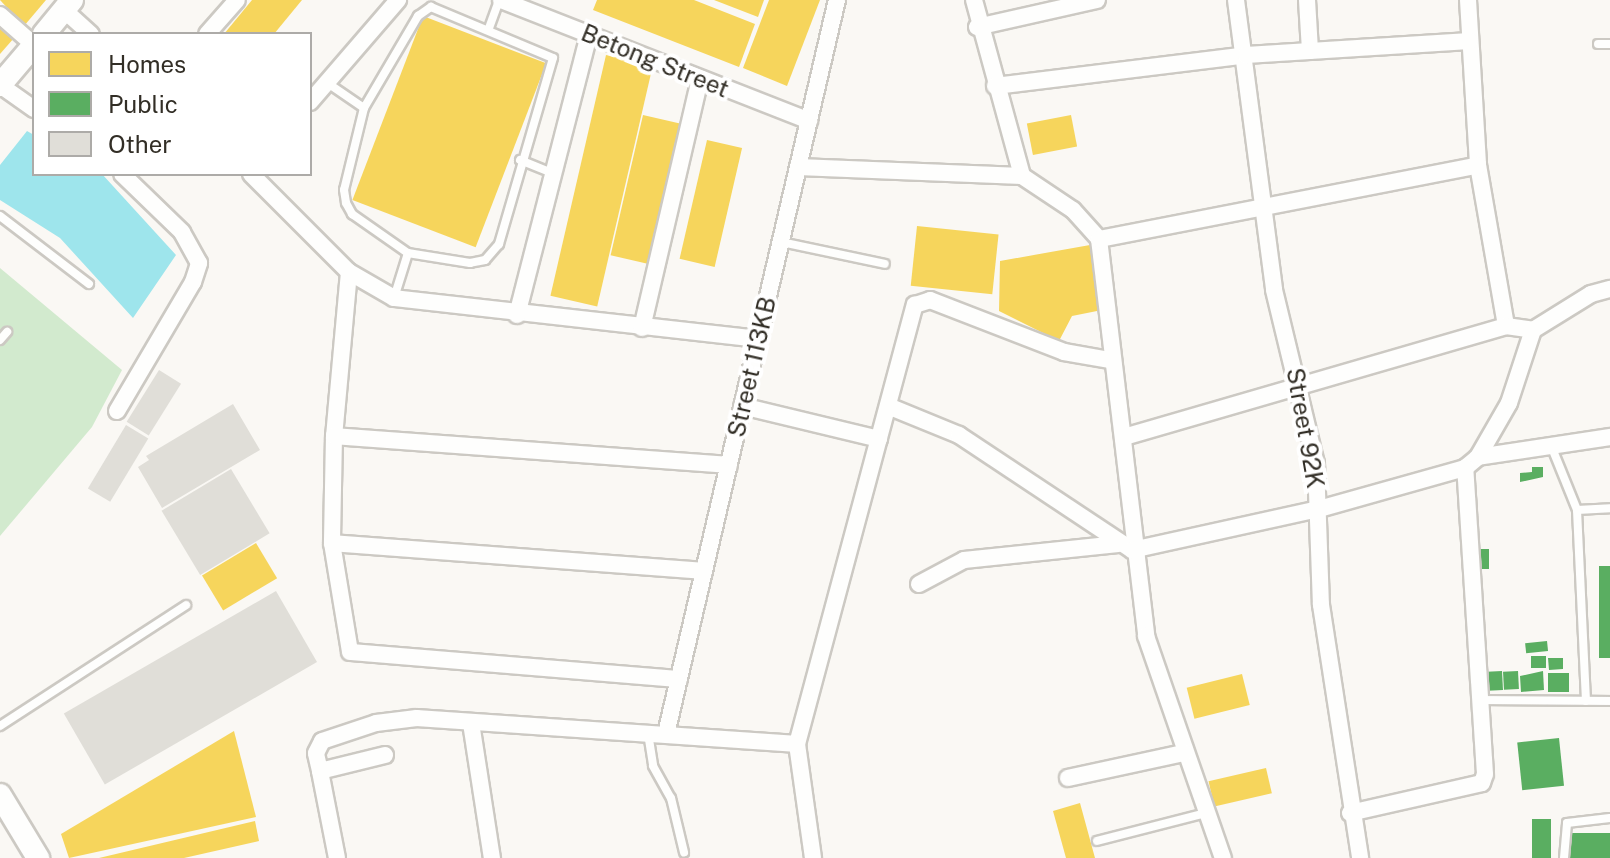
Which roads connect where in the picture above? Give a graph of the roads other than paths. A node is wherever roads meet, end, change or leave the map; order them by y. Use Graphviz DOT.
graph roads {
  1 [pos="237,0"];
  2 [pos="398,0"];
  3 [pos="500,0"];
  4 [pos="837,0"];
  5 [pos="974,0"];
  6 [pos="1097,0"];
  7 [pos="1236,0"];
  8 [pos="1307,0"];
  9 [pos="1468,0"];
  10 [pos="523,4"];
  11 [pos="68,5"];
  12 [pos="0,15"];
  13 [pos="977,27"];
  14 [pos="489,28"];
  15 [pos="46,32"];
  16 [pos="89,32"];
  17 [pos="209,32"];
  18 [pos="589,35"];
  19 [pos="1470,41"];
  20 [pos="32,43"];
  21 [pos="1598,44"];
  22 [pos="1610,44"];
  23 [pos="32,47"];
  24 [pos="1310,51"];
  25 [pos="1246,55"];
  26 [pos="700,79"];
  27 [pos="326,82"];
  28 [pos="0,85"];
  29 [pos="995,86"];
  30 [pos="312,100"];
  31 [pos="32,108"];
  32 [pos="364,108"];
  33 [pos="809,121"];
  34 [pos="520,160"];
  35 [pos="1478,165"];
  36 [pos="798,167"];
  37 [pos="553,173"];
  38 [pos="124,176"];
  39 [pos="253,176"];
  40 [pos="1022,176"];
  41 [pos="1261,206"];
  42 [pos="0,216"];
  43 [pos="1099,239"];
  44 [pos="781,242"];
  45 [pos="408,253"];
  46 [pos="885,264"];
  47 [pos="349,272"];
  48 [pos="89,284"];
  49 [pos="1610,289"];
  50 [pos="394,298"];
  51 [pos="517,315"];
  52 [pos="1506,326"];
  53 [pos="642,328"];
  54 [pos="1533,330"];
  55 [pos="758,339"];
  56 [pos="1110,360"];
  57 [pos="1299,383"];
  58 [pos="742,406"];
  59 [pos="888,406"];
  60 [pos="117,411"];
  61 [pos="334,436"];
  62 [pos="1124,437"];
  63 [pos="1610,437"];
  64 [pos="879,439"];
  65 [pos="1552,448"];
  66 [pos="1472,463"];
  67 [pos="729,465"];
  68 [pos="1610,508"];
  69 [pos="1319,509"];
  70 [pos="1577,510"];
  71 [pos="332,543"];
  72 [pos="1125,547"];
  73 [pos="704,571"];
  74 [pos="919,584"];
  75 [pos="186,605"];
  76 [pos="679,679"];
  77 [pos="1482,700"];
  78 [pos="1586,701"];
  79 [pos="1610,701"];
  80 [pos="471,723"];
  81 [pos="0,726"];
  82 [pos="648,733"];
  83 [pos="666,734"];
  84 [pos="797,744"];
  85 [pos="1184,753"];
  86 [pos="385,755"];
  87 [pos="320,771"];
  88 [pos="1068,778"];
  89 [pos="0,795"];
  90 [pos="1206,813"];
  91 [pos="1350,813"];
  92 [pos="1610,818"];
  93 [pos="1097,841"];
  94 [pos="684,852"];
  95 [pos="38,858"];
  96 [pos="337,858"];
  97 [pos="492,858"];
  98 [pos="813,858"];
  99 [pos="1223,858"];
  100 [pos="1360,858"];
  101 [pos="1564,858"];
  1 -- 17 [label="street"];
  2 -- 27 [label="street"];
  3 -- 10 [label="street, Betong Street"];
  3 -- 14 [label="lane"];
  4 -- 33 [label="street, Street 113KB"];
  5 -- 13 [label="street"];
  6 -- 13 [label="street"];
  7 -- 25 [label="street, Street 92K"];
  8 -- 24 [label="street"];
  9 -- 19 [label="street"];
  10 -- 18 [label="street, Betong Street"];
  11 -- 15 [label="street"];
  11 -- 16 [label="street"];
  12 -- 20 [label="street"];
  13 -- 29 [label="street"];
  14 -- 32 [label="lane"];
  14 -- 34 [label="lane"];
  18 -- 26 [label="street, Betong Street"];
  18 -- 37 [label="street"];
  19 -- 24 [label="street"];
  19 -- 35 [label="street"];
  21 -- 22 [label="lane"];
  23 -- 28 [label="street"];
  24 -- 25 [label="street"];
  25 -- 29 [label="street"];
  25 -- 41 [label="street, Street 92K"];
  26 -- 33 [label="street, Betong Street"];
  26 -- 53 [label="street"];
  27 -- 30 [label="street"];
  27 -- 32 [label="lane"];
  28 -- 31 [label="street"];
  29 -- 40 [label="street"];
  32 -- 45 [label="lane"];
  33 -- 36 [label="street, Street 113KB"];
  34 -- 37 [label="lane"];
  34 -- 45 [label="lane"];
  35 -- 41 [label="street"];
  35 -- 52 [label="street"];
  36 -- 40 [label="street"];
  36 -- 44 [label="street, Street 113KB"];
  37 -- 51 [label="street"];
  38 -- 60 [label="street"];
  39 -- 47 [label="street"];
  40 -- 43 [label="street"];
  41 -- 43 [label="street"];
  41 -- 57 [label="street, Street 92K"];
  42 -- 48 [label="lane"];
  43 -- 56 [label="street"];
  44 -- 46 [label="lane"];
  44 -- 55 [label="street, Street 113KB"];
  45 -- 50 [label="lane"];
  47 -- 50 [label="street"];
  47 -- 61 [label="street"];
  49 -- 54 [label="street"];
  50 -- 51 [label="street"];
  51 -- 53 [label="street"];
  52 -- 54 [label="street"];
  52 -- 57 [label="street"];
  53 -- 55 [label="street"];
  54 -- 66 [label="street"];
  55 -- 58 [label="street, Street 113KB"];
  56 -- 59 [label="street"];
  56 -- 62 [label="street"];
  57 -- 62 [label="street"];
  57 -- 69 [label="street, Street 92K"];
  58 -- 64 [label="street"];
  58 -- 67 [label="street, Street 113KB"];
  59 -- 64 [label="street"];
  59 -- 72 [label="street"];
  61 -- 67 [label="street"];
  61 -- 71 [label="street"];
  62 -- 72 [label="street"];
  63 -- 65 [label="street"];
  64 -- 84 [label="street"];
  65 -- 66 [label="street"];
  65 -- 70 [label="lane"];
  66 -- 69 [label="street"];
  66 -- 77 [label="street"];
  67 -- 73 [label="street, Street 113KB"];
  68 -- 70 [label="lane"];
  69 -- 72 [label="street"];
  69 -- 91 [label="street, Street 92K"];
  70 -- 78 [label="lane"];
  71 -- 73 [label="street"];
  71 -- 76 [label="street"];
  72 -- 74 [label="street"];
  72 -- 85 [label="street"];
  73 -- 76 [label="street, Street 113KB"];
  75 -- 81 [label="lane"];
  76 -- 83 [label="street, Street 113KB"];
  77 -- 78 [label="lane"];
  77 -- 91 [label="street"];
  78 -- 79 [label="lane"];
  80 -- 82 [label="street"];
  80 -- 87 [label="street"];
  80 -- 97 [label="street"];
  82 -- 83 [label="street"];
  82 -- 94 [label="lane"];
  83 -- 84 [label="street"];
  84 -- 98 [label="street"];
  85 -- 88 [label="street"];
  85 -- 90 [label="street"];
  86 -- 87 [label="street"];
  87 -- 96 [label="street"];
  89 -- 95 [label="street"];
  90 -- 93 [label="lane"];
  90 -- 99 [label="street"];
  91 -- 100 [label="street, Street 92K"];
  92 -- 101 [label="lane"];
}
